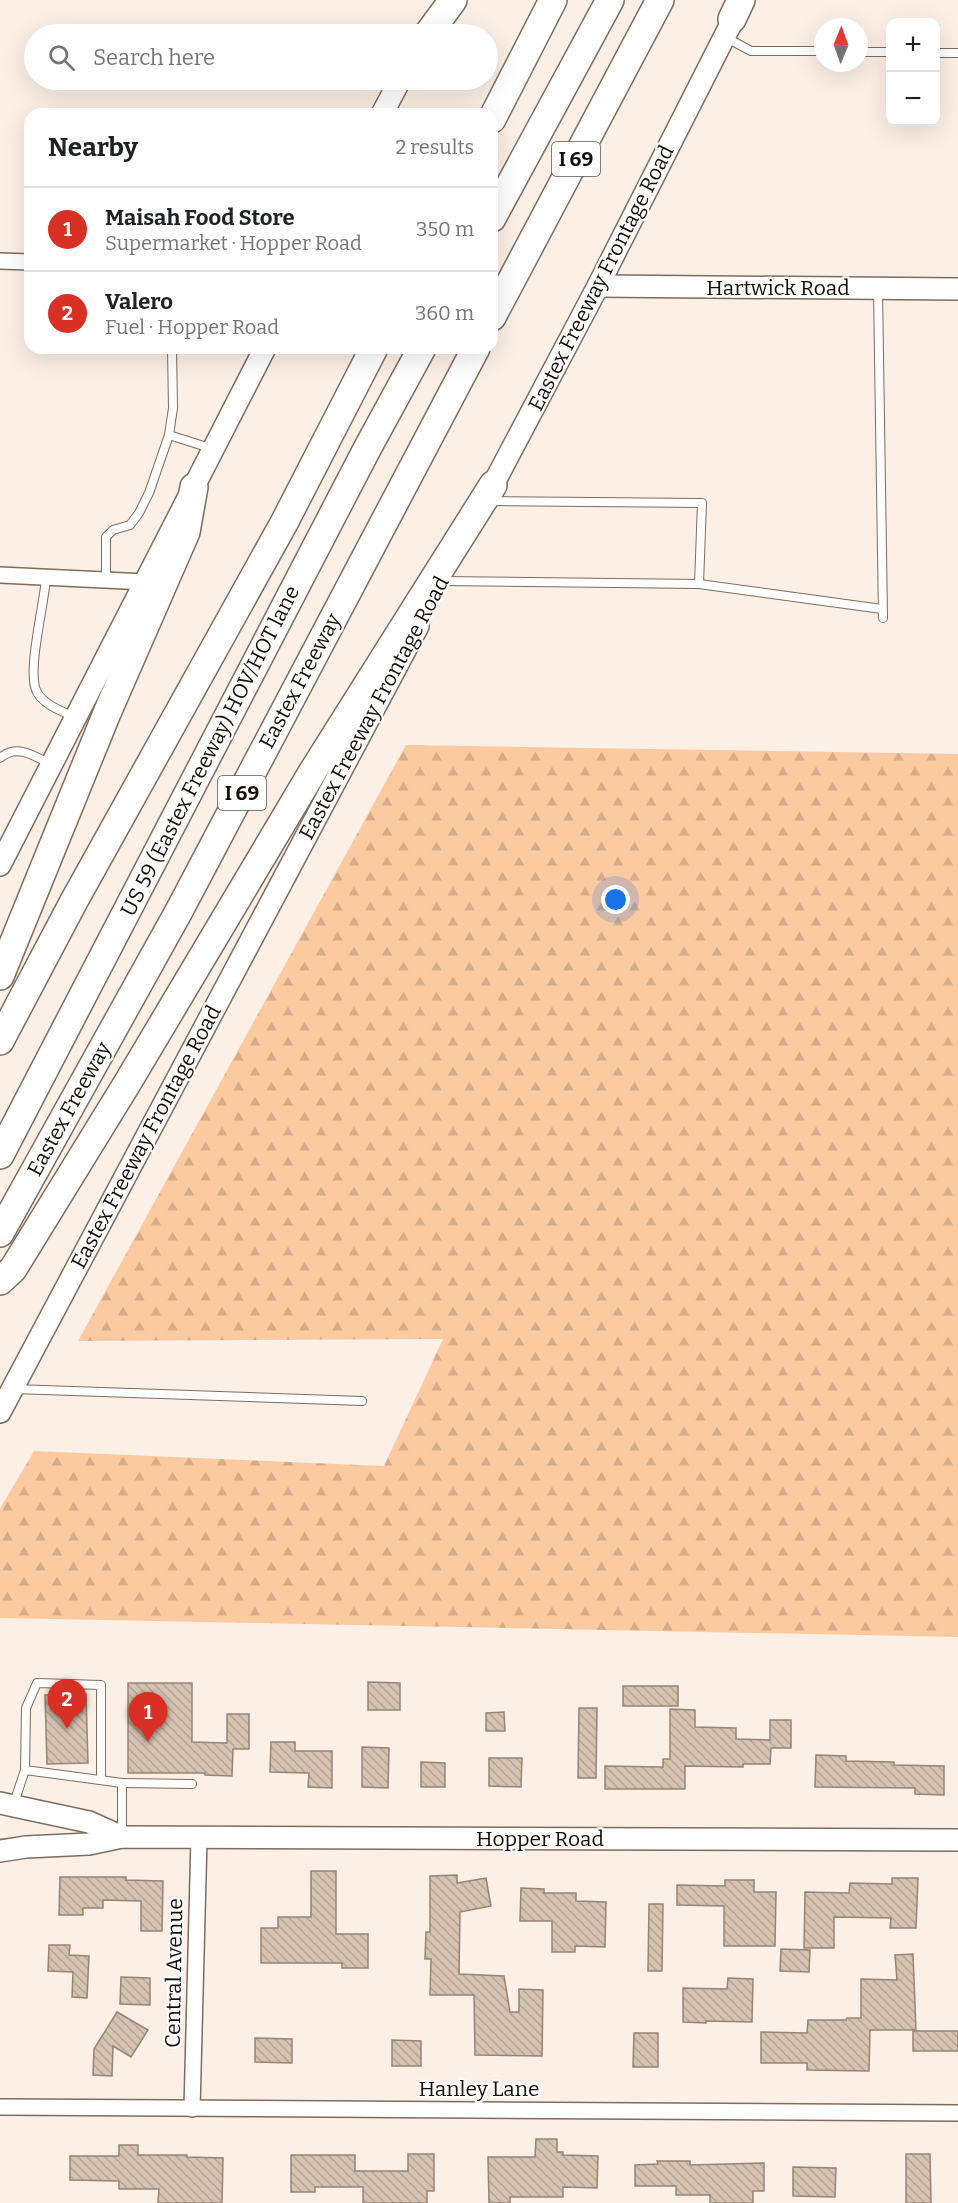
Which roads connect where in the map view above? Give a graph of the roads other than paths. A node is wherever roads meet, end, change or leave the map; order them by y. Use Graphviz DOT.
graph roads {
  1 [pos="445,0"];
  2 [pos="453,0"];
  3 [pos="553,0"];
  4 [pos="610,0"];
  5 [pos="660,0"];
  6 [pos="735,14"];
  7 [pos="432,24"];
  8 [pos="434,24"];
  9 [pos="814,51"];
  10 [pos="868,52"];
  11 [pos="886,52"];
  12 [pos="940,53"];
  13 [pos="958,53"];
  14 [pos="395,90"];
  15 [pos="385,108"];
  16 [pos="498,108"];
  17 [pos="498,207"];
  18 [pos="0,261"];
  19 [pos="24,262"];
  20 [pos="598,286"];
  21 [pos="878,289"];
  22 [pos="958,289"];
  23 [pos="498,306"];
  24 [pos="172,354"];
  25 [pos="262,354"];
  26 [pos="371,354"];
  27 [pos="419,354"];
  28 [pos="473,354"];
  29 [pos="169,435"];
  30 [pos="214,449"];
  31 [pos="194,487"];
  32 [pos="488,493"];
  33 [pos="0,575"];
  34 [pos="46,577"];
  35 [pos="106,580"];
  36 [pos="442,581"];
  37 [pos="146,582"];
  38 [pos="699,584"];
  39 [pos="882,609"];
  40 [pos="883,618"];
  41 [pos="76,718"];
  42 [pos="0,758"];
  43 [pos="52,765"];
  44 [pos="2,855"];
  45 [pos="0,976"];
  46 [pos="0,1041"];
  47 [pos="0,1155"];
  48 [pos="0,1233"];
  49 [pos="0,1281"];
  50 [pos="12,1389"];
  51 [pos="362,1401"];
  52 [pos="0,1412"];
  53 [pos="25,1770"];
  54 [pos="101,1780"];
  55 [pos="123,1783"];
  56 [pos="192,1784"];
  57 [pos="7,1804"];
  58 [pos="122,1837"];
  59 [pos="199,1838"];
  60 [pos="958,1840"];
  61 [pos="0,1851"];
  62 [pos="0,2107"];
  63 [pos="192,2109"];
  64 [pos="958,2113"];
  1 -- 7 [label="main road"];
  2 -- 8 [label="highway"];
  3 -- 16 [label="highway"];
  4 -- 17 [label="highway, I 69"];
  5 -- 23 [label="highway, I 69"];
  6 -- 9 [label="lane"];
  6 -- 20 [label="main road, Eastex Freeway Frontage Road"];
  10 -- 11 [label="lane"];
  12 -- 13 [label="lane"];
  14 -- 15 [label="main road"];
  18 -- 19 [label="street"];
  20 -- 21 [label="main road, Hartwick Road"];
  20 -- 32 [label="main road, Eastex Freeway Frontage Road"];
  21 -- 22 [label="main road, Hartwick Road"];
  21 -- 39 [label="lane"];
  24 -- 29 [label="lane"];
  25 -- 30 [label="main road"];
  26 -- 46 [label="highway"];
  27 -- 47 [label="highway, US 59 (Eastex Freeway) HOV/HOT lane / I 69"];
  28 -- 48 [label="highway, Eastex Freeway / I 69"];
  29 -- 30 [label="lane"];
  29 -- 35 [label="lane"];
  30 -- 31 [label="main road"];
  31 -- 37 [label="main road"];
  31 -- 45 [label="highway"];
  32 -- 36 [label="main road, Eastex Freeway Frontage Road"];
  32 -- 38 [label="lane"];
  32 -- 49 [label="highway"];
  33 -- 34 [label="street"];
  34 -- 35 [label="street"];
  34 -- 41 [label="lane"];
  35 -- 37 [label="street"];
  36 -- 38 [label="lane"];
  36 -- 50 [label="main road, Eastex Freeway Frontage Road"];
  37 -- 41 [label="main road"];
  38 -- 39 [label="lane"];
  39 -- 40 [label="lane"];
  41 -- 43 [label="main road"];
  42 -- 43 [label="lane"];
  43 -- 44 [label="main road"];
  50 -- 51 [label="lane"];
  50 -- 52 [label="main road, Eastex Freeway Frontage Road"];
  53 -- 54 [label="lane"];
  53 -- 54 [label="lane"];
  53 -- 57 [label="lane"];
  54 -- 55 [label="lane"];
  55 -- 56 [label="lane"];
  55 -- 58 [label="lane"];
  57 -- 58 [label="main road, Hopper Road"];
  58 -- 59 [label="main road, Hopper Road"];
  58 -- 61 [label="main road, Hopper Road"];
  59 -- 60 [label="main road, Hopper Road"];
  59 -- 63 [label="street, Central Avenue"];
  62 -- 63 [label="street, Hanley Lane"];
  63 -- 64 [label="street, Hanley Lane"];
}
